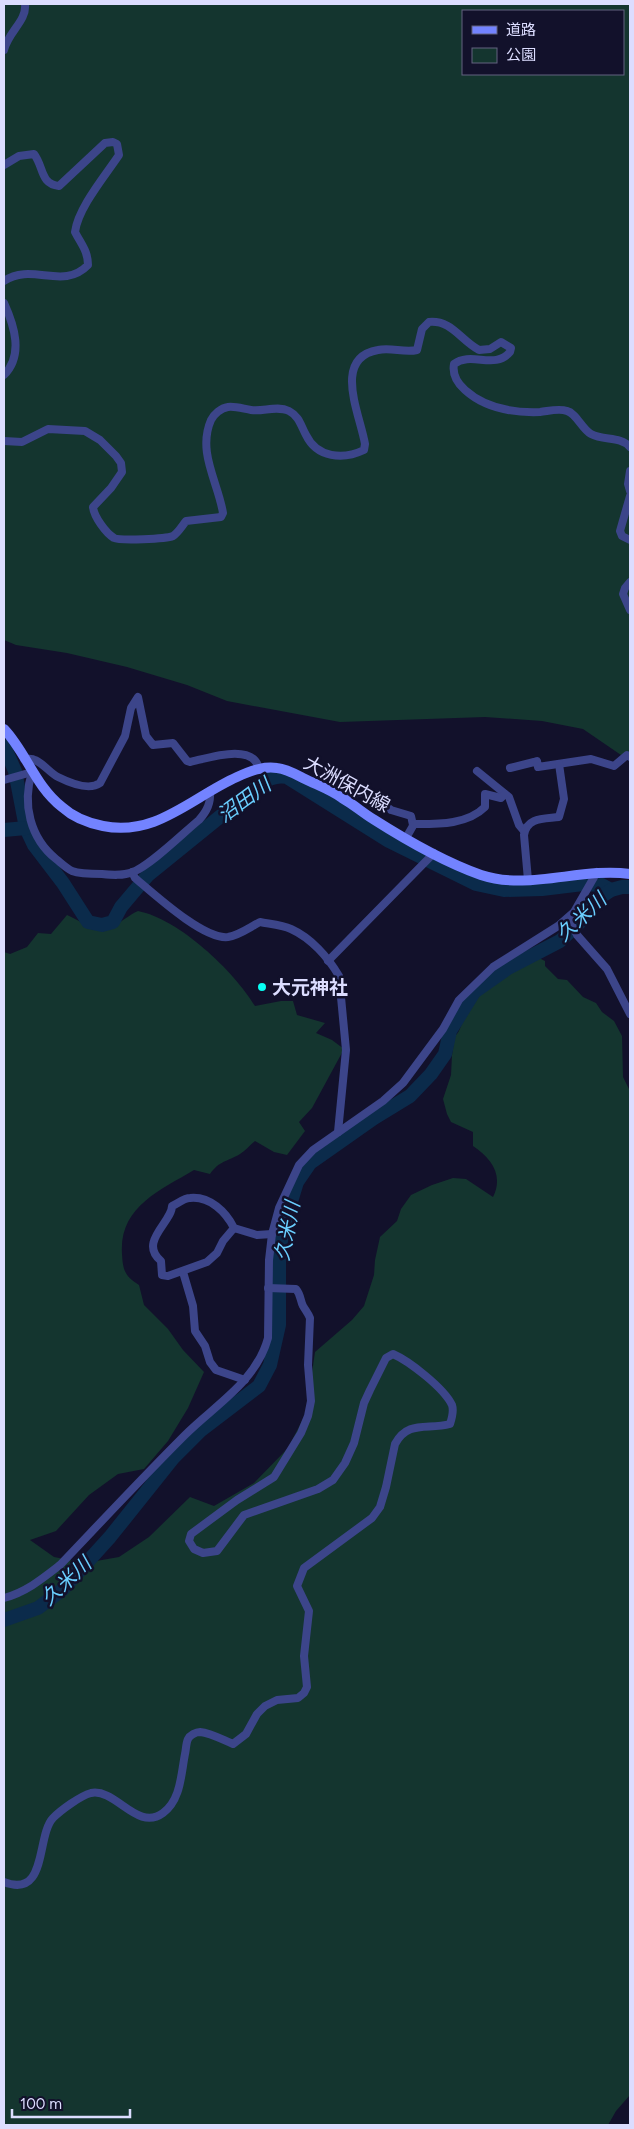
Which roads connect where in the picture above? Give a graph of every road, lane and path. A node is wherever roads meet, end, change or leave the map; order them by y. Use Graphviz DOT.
graph roads {
  1 [pos="25,4"];
  2 [pos="4,50"];
  3 [pos="4,165"];
  4 [pos="4,281"];
  5 [pos="4,303"];
  6 [pos="4,375"];
  7 [pos="4,441"];
  8 [pos="630,447"];
  9 [pos="630,471"];
  10 [pos="630,491"];
  11 [pos="630,496"];
  12 [pos="630,540"];
  13 [pos="630,582"];
  14 [pos="630,610"];
  15 [pos="4,728"];
  16 [pos="630,757"];
  17 [pos="24,759"];
  18 [pos="559,764"];
  19 [pos="510,768"];
  20 [pos="259,769"];
  21 [pos="477,771"];
  22 [pos="32,772"];
  23 [pos="7,779"];
  24 [pos="210,791"];
  25 [pos="505,794"];
  26 [pos="347,800"];
  27 [pos="413,825"];
  28 [pos="524,831"];
  29 [pos="406,838"];
  30 [pos="433,855"];
  31 [pos="596,874"];
  32 [pos="630,874"];
  33 [pos="134,875"];
  34 [pos="528,880"];
  35 [pos="568,918"];
  36 [pos="328,961"];
  37 [pos="630,1014"];
  38 [pos="338,1132"];
  39 [pos="234,1228"];
  40 [pos="272,1234"];
  41 [pos="183,1272"];
  42 [pos="270,1288"];
  43 [pos="245,1380"];
  44 [pos="4,1598"];
  45 [pos="4,1882"];
  1 -- 2 [label="street"];
  3 -- 4 [label="street"];
  5 -- 6 [label="street"];
  7 -- 8 [label="street"];
  9 -- 10 [label="street"];
  11 -- 12 [label="street"];
  13 -- 14 [label="street"];
  15 -- 17 [label="main road, 大洲保内線"];
  16 -- 18 [label="street"];
  17 -- 20 [label="street"];
  17 -- 22 [label="main road, 大洲保内線"];
  18 -- 19 [label="street"];
  18 -- 28 [label="street"];
  20 -- 24 [label="main road, 大洲保内線"];
  20 -- 26 [label="main road, 大洲保内線"];
  21 -- 25 [label="street"];
  22 -- 23 [label="street"];
  22 -- 24 [label="main road, 大洲保内線"];
  22 -- 33 [label="street"];
  24 -- 33 [label="street"];
  25 -- 27 [label="street"];
  25 -- 28 [label="street"];
  26 -- 27 [label="street"];
  26 -- 29 [label="main road, 大洲保内線"];
  27 -- 29 [label="street"];
  28 -- 34 [label="street"];
  29 -- 30 [label="main road, 大洲保内線"];
  30 -- 34 [label="main road, 大洲保内線"];
  30 -- 36 [label="street"];
  31 -- 32 [label="main road, 大洲保内線"];
  31 -- 34 [label="main road, 大洲保内線"];
  31 -- 35 [label="street"];
  33 -- 36 [label="street"];
  35 -- 37 [label="street"];
  35 -- 38 [label="street"];
  36 -- 38 [label="street"];
  38 -- 40 [label="street"];
  39 -- 40 [label="street"];
  39 -- 41 [label="street"];
  39 -- 41 [label="street"];
  40 -- 42 [label="street"];
  41 -- 43 [label="street"];
  42 -- 43 [label="street"];
  42 -- 45 [label="street"];
  43 -- 44 [label="street"];
}
